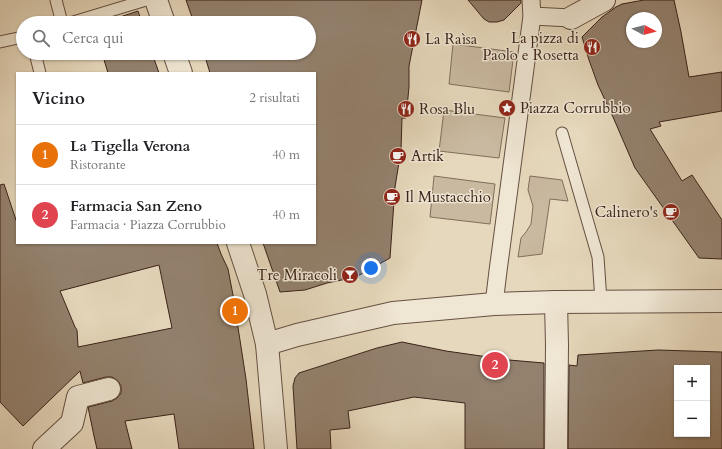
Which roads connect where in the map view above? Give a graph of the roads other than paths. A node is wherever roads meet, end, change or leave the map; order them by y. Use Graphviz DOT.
graph roads {
  1 [pos="56,0"];
  2 [pos="146,0"];
  3 [pos="156,0"];
  4 [pos="604,0"];
  5 [pos="532,8"];
  6 [pos="60,16"];
  7 [pos="93,16"];
  8 [pos="162,16"];
  9 [pos="571,18"];
  10 [pos="16,39"];
  11 [pos="0,42"];
  12 [pos="37,60"];
  13 [pos="176,60"];
  14 [pos="40,72"];
  15 [pos="181,72"];
  16 [pos="562,133"];
  17 [pos="238,244"];
  18 [pos="601,301"];
  19 [pos="722,301"];
  20 [pos="556,302"];
  21 [pos="494,304"];
  22 [pos="267,344"];
  23 [pos="109,389"];
  24 [pos="44,449"];
  25 [pos="276,449"];
  26 [pos="556,449"];
  1 -- 6 [label="lane"];
  2 -- 7 [label="lane"];
  3 -- 8 [label="street"];
  4 -- 9 [label="street"];
  5 -- 9 [label="street"];
  5 -- 21 [label="street"];
  10 -- 11 [label="lane"];
  12 -- 14 [label="lane"];
  13 -- 15 [label="street"];
  16 -- 18 [label="lane"];
  17 -- 22 [label="street"];
  18 -- 19 [label="street"];
  18 -- 20 [label="street"];
  20 -- 21 [label="street"];
  20 -- 26 [label="street"];
  21 -- 22 [label="street"];
  22 -- 25 [label="street"];
  23 -- 24 [label="street"];
}
